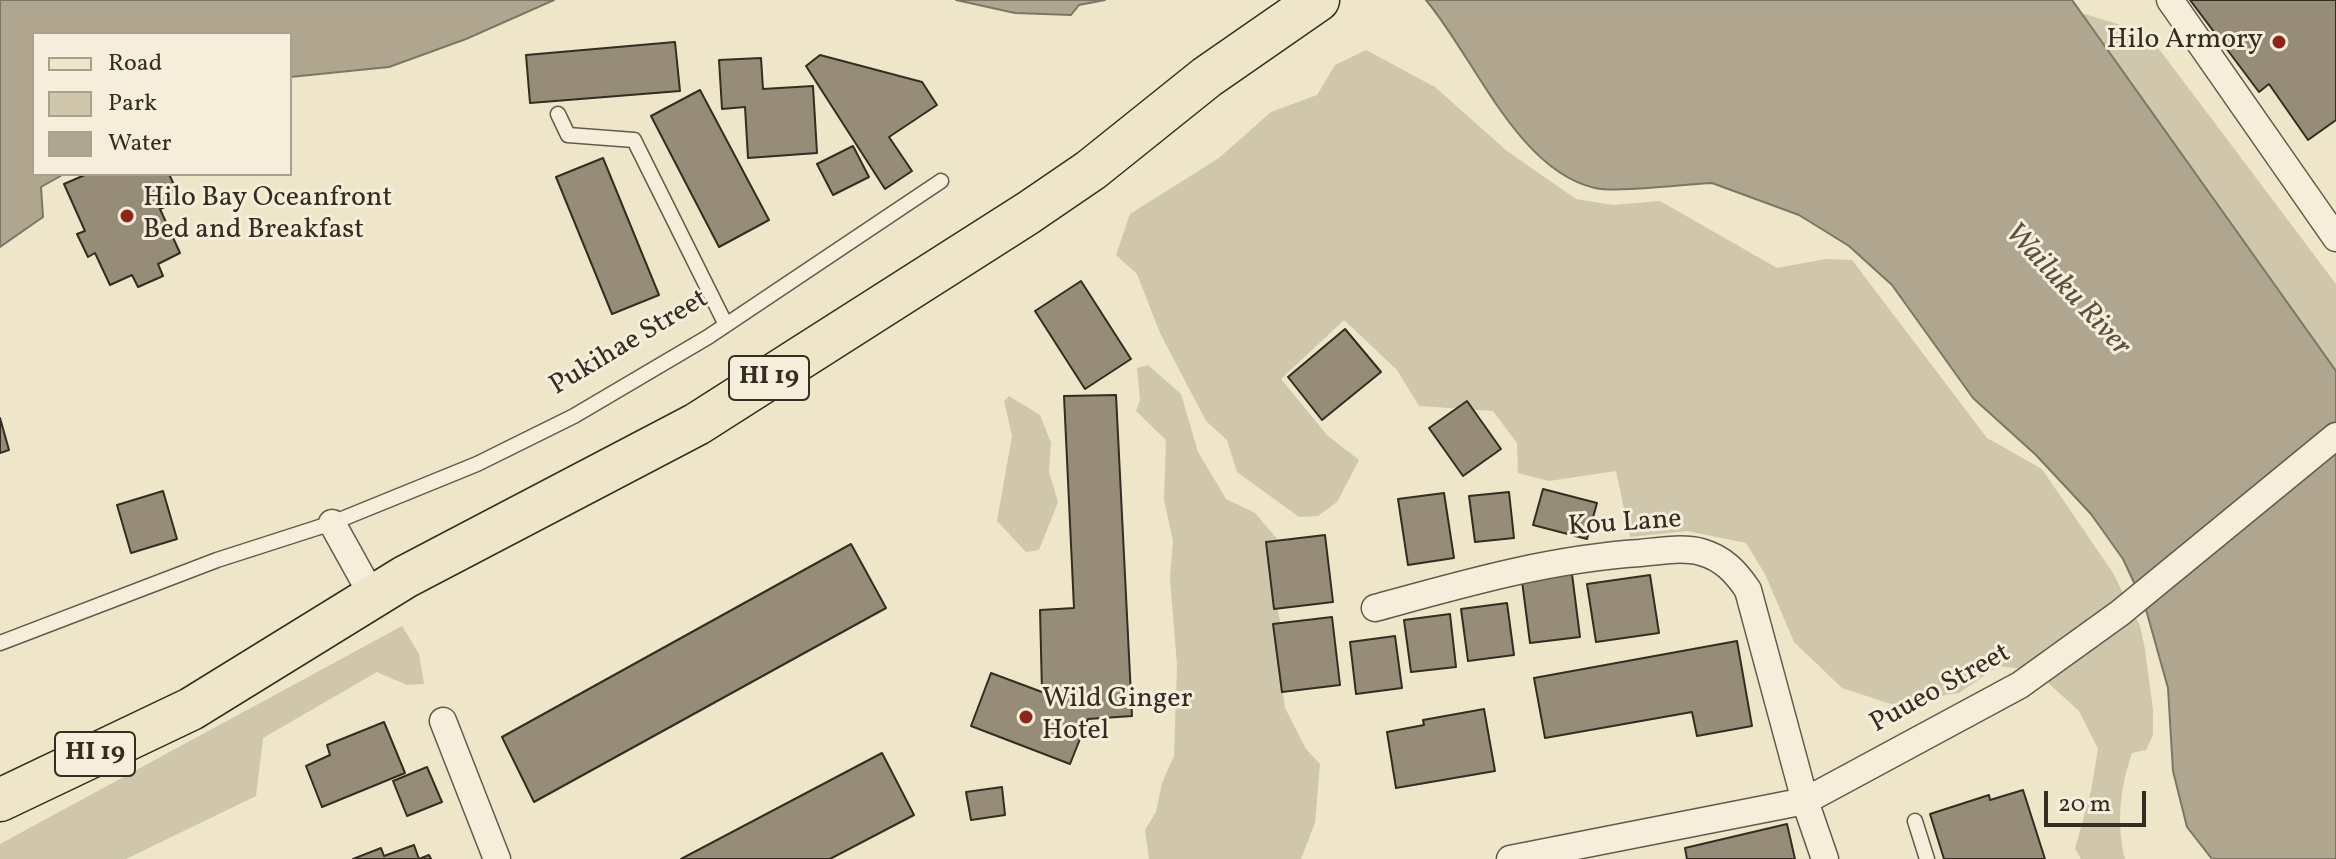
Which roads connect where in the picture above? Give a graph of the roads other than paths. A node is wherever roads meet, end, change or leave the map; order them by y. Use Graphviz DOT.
graph roads {
  1 [pos="1318,0"];
  2 [pos="2170,0"];
  3 [pos="558,114"];
  4 [pos="941,181"];
  5 [pos="2336,238"];
  6 [pos="726,325"];
  7 [pos="2336,436"];
  8 [pos="332,523"];
  9 [pos="373,597"];
  10 [pos="1375,608"];
  11 [pos="0,643"];
  12 [pos="443,721"];
  13 [pos="0,800"];
  14 [pos="1805,801"];
  15 [pos="1915,821"];
  16 [pos="497,859"];
  17 [pos="1510,859"];
  18 [pos="1825,859"];
  19 [pos="1927,859"];
  1 -- 9 [label="main road, HI 19"];
  2 -- 5 [label="street"];
  3 -- 6 [label="lane"];
  4 -- 6 [label="lane, Pukihae Street"];
  6 -- 8 [label="lane, Pukihae Street"];
  7 -- 14 [label="street, Puueo Street"];
  8 -- 9 [label="street"];
  8 -- 11 [label="lane, Pukihae Street"];
  9 -- 13 [label="main road, HI 19"];
  10 -- 14 [label="street, Kou Lane"];
  12 -- 16 [label="street"];
  14 -- 17 [label="street, Puueo Street"];
  14 -- 18 [label="street, Kou Lane"];
  15 -- 19 [label="lane"];
}
